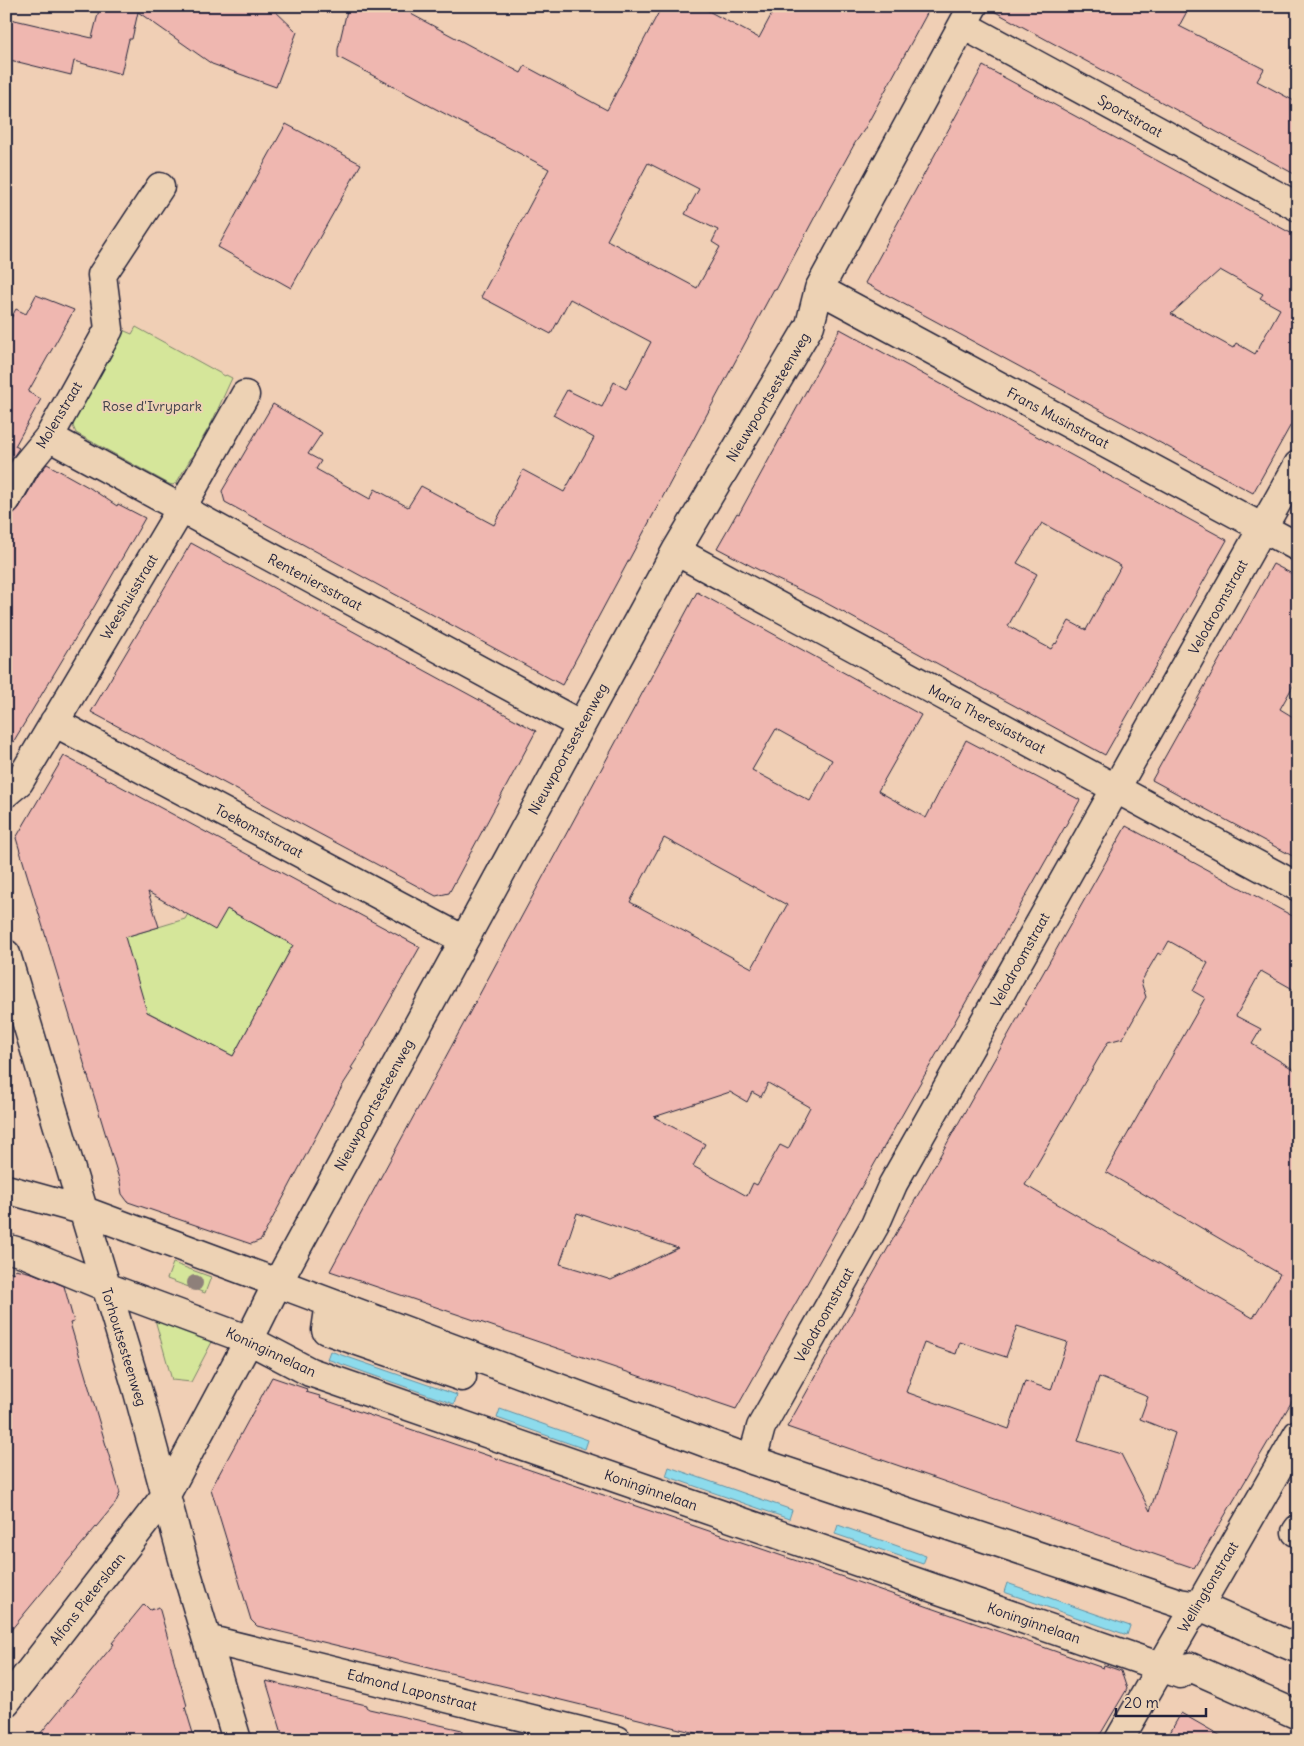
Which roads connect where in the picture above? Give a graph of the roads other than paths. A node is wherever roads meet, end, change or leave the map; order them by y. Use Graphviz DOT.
graph roads {
  1 [pos="968,15"];
  2 [pos="160,187"];
  3 [pos="1298,207"];
  4 [pos="819,288"];
  5 [pos="245,395"];
  6 [pos="49,437"];
  7 [pos="1298,465"];
  8 [pos="6,500"];
  9 [pos="181,510"];
  10 [pos="1262,528"];
  11 [pos="1298,547"];
  12 [pos="676,551"];
  13 [pos="54,722"];
  14 [pos="581,725"];
  15 [pos="1116,789"];
  16 [pos="6,793"];
  17 [pos="1298,887"];
  18 [pos="464,940"];
  19 [pos="6,954"];
  20 [pos="6,1190"];
  21 [pos="82,1210"];
  22 [pos="6,1248"];
  23 [pos="277,1284"];
  24 [pos="106,1287"];
  25 [pos="330,1303"];
  26 [pos="249,1340"];
  27 [pos="462,1377"];
  28 [pos="1298,1434"];
  29 [pos="752,1460"];
  30 [pos="166,1495"];
  31 [pos="1199,1606"];
  32 [pos="206,1639"];
  33 [pos="1298,1649"];
  34 [pos="1161,1667"];
  35 [pos="6,1702"];
  36 [pos="1298,1715"];
  37 [pos="237,1740"];
  38 [pos="617,1740"];
  39 [pos="1119,1740"];
  1 -- 3 [label="street, Sportstraat"];
  1 -- 4 [label="street, Nieuwpoortsesteenweg"];
  2 -- 6 [label="street, Molenstraat"];
  4 -- 10 [label="street, Frans Musinstraat"];
  4 -- 12 [label="street, Nieuwpoortsesteenweg"];
  5 -- 9 [label="street, Weeshuisstraat"];
  6 -- 8 [label="street, Molenstraat"];
  6 -- 9 [label="street, Renteniersstraat"];
  7 -- 10 [label="street, Velodroomstraat"];
  9 -- 13 [label="street, Weeshuisstraat"];
  9 -- 14 [label="street, Renteniersstraat"];
  10 -- 11 [label="street, Frans Musinstraat"];
  10 -- 15 [label="street, Velodroomstraat"];
  12 -- 14 [label="street, Nieuwpoortsesteenweg"];
  12 -- 15 [label="street, Maria Theresiastraat"];
  13 -- 16 [label="street, Weeshuisstraat"];
  13 -- 18 [label="street, Toekomststraat"];
  14 -- 18 [label="street, Nieuwpoortsesteenweg"];
  15 -- 17 [label="street, Maria Theresiastraat"];
  15 -- 29 [label="street, Velodroomstraat"];
  18 -- 23 [label="street, Nieuwpoortsesteenweg"];
  19 -- 21 [label="street, Torhoutsesteenweg"];
  20 -- 21 [label="street"];
  21 -- 23 [label="street"];
  21 -- 24 [label="street, Torhoutsesteenweg"];
  22 -- 24 [label="street, Koninginnelaan"];
  23 -- 25 [label="street"];
  23 -- 26 [label="street, Nieuwpoortsesteenweg"];
  24 -- 26 [label="street, Koninginnelaan"];
  24 -- 30 [label="street, Torhoutsesteenweg"];
  25 -- 27 [label="street"];
  25 -- 29 [label="street"];
  26 -- 30 [label="street, Nieuwpoortsesteenweg"];
  26 -- 34 [label="street, Koninginnelaan"];
  28 -- 31 [label="street, Wellingtonstraat"];
  29 -- 31 [label="street"];
  30 -- 32 [label="street, Torhoutsesteenweg"];
  30 -- 35 [label="street, Alfons Pieterslaan"];
  31 -- 33 [label="street"];
  31 -- 34 [label="street, Wellingtonstraat"];
  32 -- 37 [label="street, Torhoutsesteenweg"];
  32 -- 38 [label="street, Edmond Laponstraat"];
  34 -- 36 [label="street, Koninginnelaan"];
  34 -- 39 [label="street, Wellingtonstraat"];
}
